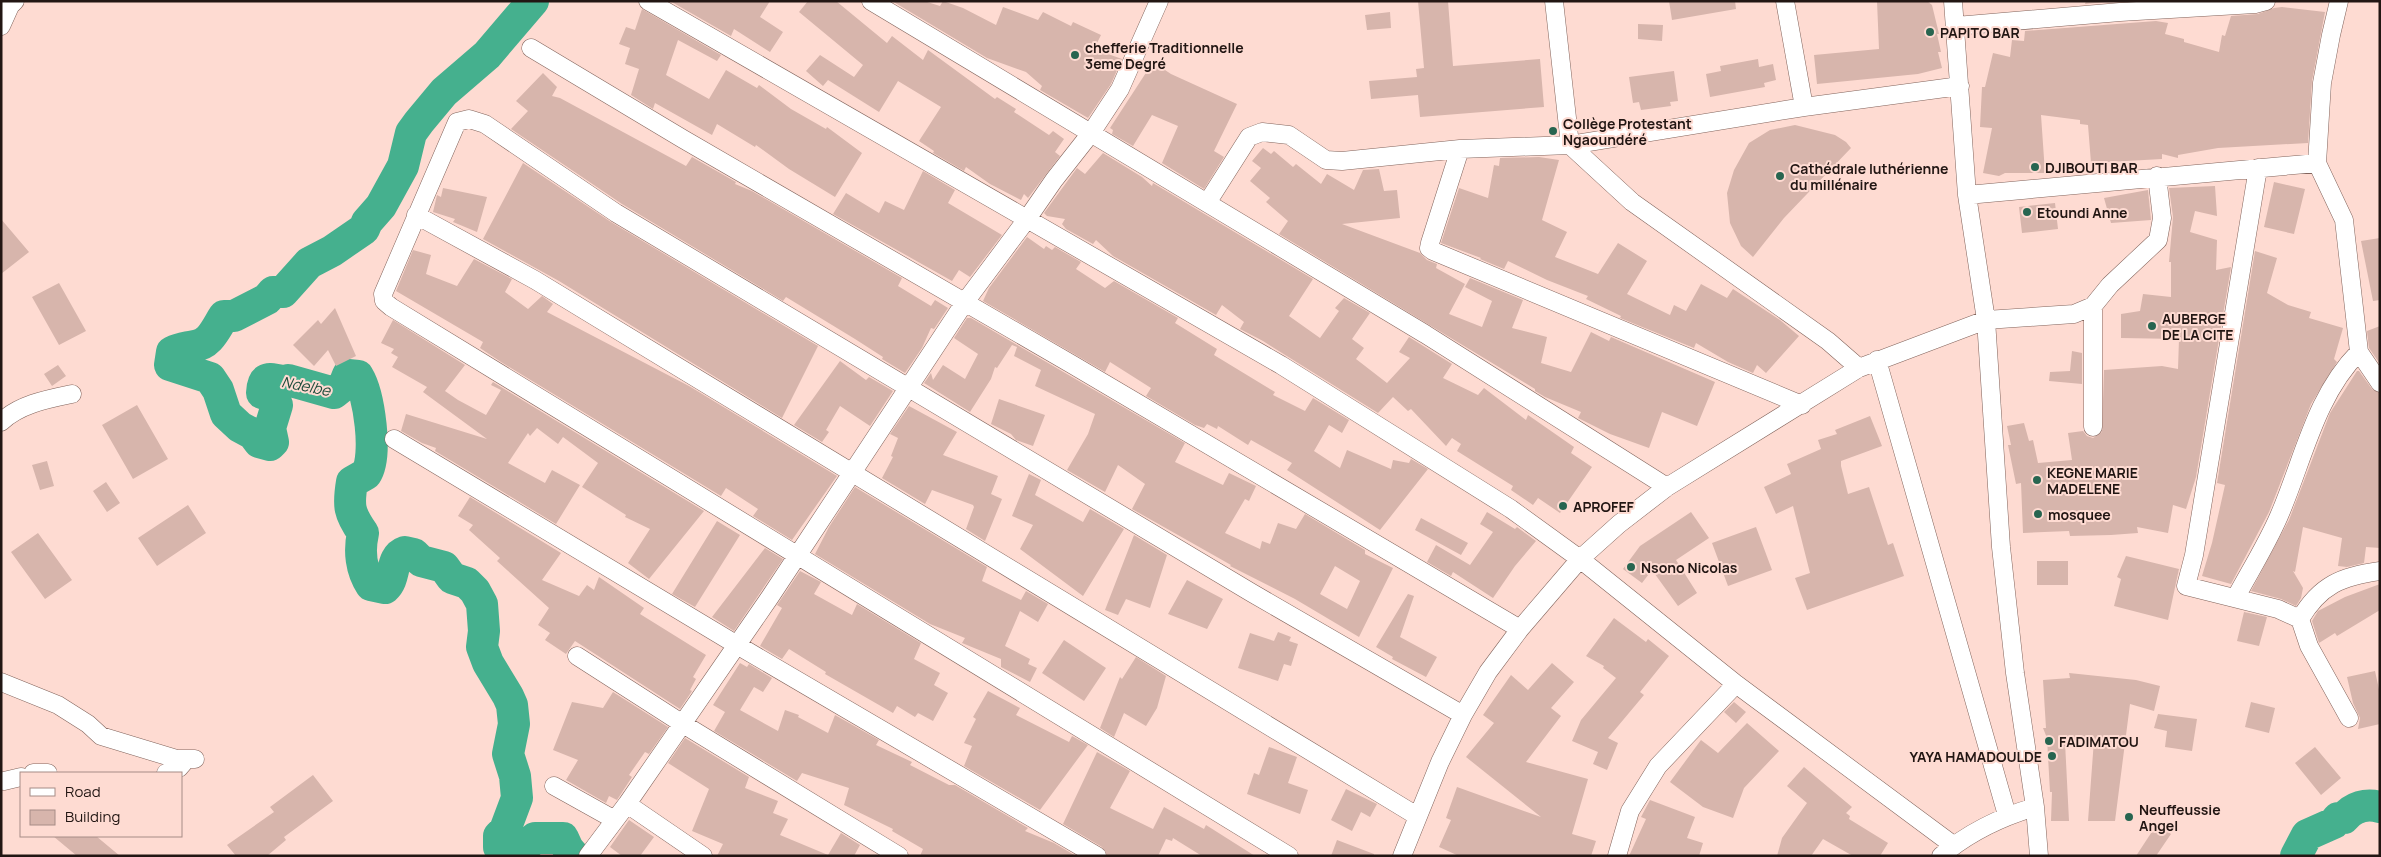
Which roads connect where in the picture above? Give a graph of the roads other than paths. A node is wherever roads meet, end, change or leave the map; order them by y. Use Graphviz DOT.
graph roads {
  1 [pos="16,1"];
  2 [pos="648,1"];
  3 [pos="870,1"];
  4 [pos="1159,1"];
  5 [pos="1554,1"];
  6 [pos="1784,1"];
  7 [pos="1953,1"];
  8 [pos="2266,1"];
  9 [pos="2339,1"];
  10 [pos="1,26"];
  11 [pos="1956,26"];
  12 [pos="531,48"];
  13 [pos="1960,86"];
  14 [pos="1804,107"];
  15 [pos="1091,133"];
  16 [pos="1570,144"];
  17 [pos="1460,149"];
  18 [pos="2317,162"];
  19 [pos="2258,168"];
  20 [pos="2157,176"];
  21 [pos="1967,195"];
  22 [pos="1207,203"];
  23 [pos="416,215"];
  24 [pos="1027,219"];
  25 [pos="965,302"];
  26 [pos="2093,306"];
  27 [pos="1986,320"];
  28 [pos="2358,352"];
  29 [pos="1878,360"];
  30 [pos="1859,368"];
  31 [pos="2380,382"];
  32 [pos="909,388"];
  33 [pos="72,394"];
  34 [pos="1802,405"];
  35 [pos="1,422"];
  36 [pos="2093,427"];
  37 [pos="394,439"];
  38 [pos="852,474"];
  39 [pos="1667,486"];
  40 [pos="798,556"];
  41 [pos="1580,559"];
  42 [pos="2380,571"];
  43 [pos="2236,597"];
  44 [pos="2300,618"];
  45 [pos="1520,629"];
  46 [pos="738,645"];
  47 [pos="578,656"];
  48 [pos="1,682"];
  49 [pos="1736,684"];
  50 [pos="1463,715"];
  51 [pos="2349,718"];
  52 [pos="683,724"];
  53 [pos="169,772"];
  54 [pos="554,786"];
  55 [pos="627,804"];
  56 [pos="2035,807"];
  57 [pos="2008,815"];
  58 [pos="1418,816"];
  59 [pos="614,820"];
  60 [pos="1947,851"];
  61 [pos="589,854"];
  62 [pos="704,856"];
  63 [pos="899,856"];
  64 [pos="1097,856"];
  65 [pos="1289,856"];
  66 [pos="1402,856"];
  67 [pos="1617,856"];
  68 [pos="2039,856"];
  1 -- 10 [label="street"];
  2 -- 24 [label="street"];
  3 -- 15 [label="street"];
  4 -- 15 [label="street"];
  5 -- 16 [label="street"];
  6 -- 14 [label="street"];
  7 -- 11 [label="street"];
  8 -- 11 [label="street"];
  9 -- 18 [label="street"];
  11 -- 13 [label="street"];
  12 -- 25 [label="street"];
  13 -- 14 [label="street"];
  13 -- 21 [label="street"];
  14 -- 16 [label="street"];
  15 -- 22 [label="street"];
  15 -- 24 [label="street"];
  16 -- 17 [label="street"];
  16 -- 30 [label="street"];
  17 -- 22 [label="street"];
  17 -- 34 [label="street"];
  18 -- 19 [label="street"];
  18 -- 28 [label="street"];
  19 -- 20 [label="street"];
  19 -- 43 [label="street"];
  20 -- 21 [label="street"];
  20 -- 26 [label="street"];
  21 -- 27 [label="street"];
  22 -- 39 [label="street"];
  23 -- 32 [label="street"];
  23 -- 38 [label="street"];
  23 -- 40 [label="street"];
  24 -- 25 [label="street"];
  24 -- 41 [label="street"];
  25 -- 32 [label="street"];
  25 -- 45 [label="street"];
  26 -- 27 [label="street"];
  26 -- 36 [label="street"];
  27 -- 29 [label="street"];
  27 -- 56 [label="street"];
  28 -- 31 [label="street"];
  28 -- 43 [label="street"];
  29 -- 30 [label="street"];
  29 -- 57 [label="street"];
  30 -- 34 [label="street"];
  32 -- 38 [label="street"];
  32 -- 50 [label="street"];
  33 -- 35 [label="street"];
  34 -- 39 [label="street"];
  37 -- 46 [label="street"];
  38 -- 40 [label="street"];
  38 -- 58 [label="street"];
  39 -- 41 [label="street"];
  40 -- 46 [label="street"];
  40 -- 65 [label="street"];
  41 -- 45 [label="street"];
  41 -- 49 [label="street"];
  42 -- 44 [label="street"];
  43 -- 44 [label="street"];
  44 -- 51 [label="street"];
  45 -- 50 [label="street"];
  46 -- 52 [label="street"];
  46 -- 64 [label="street"];
  47 -- 52 [label="street"];
  48 -- 53 [label="street"];
  49 -- 60 [label="street"];
  49 -- 67 [label="street"];
  50 -- 58 [label="street"];
  52 -- 55 [label="street"];
  52 -- 63 [label="street"];
  54 -- 59 [label="street"];
  55 -- 59 [label="street"];
  55 -- 62 [label="street"];
  56 -- 57 [label="street"];
  56 -- 68 [label="street"];
  57 -- 60 [label="street"];
  58 -- 66 [label="street"];
  59 -- 61 [label="street"];
}
